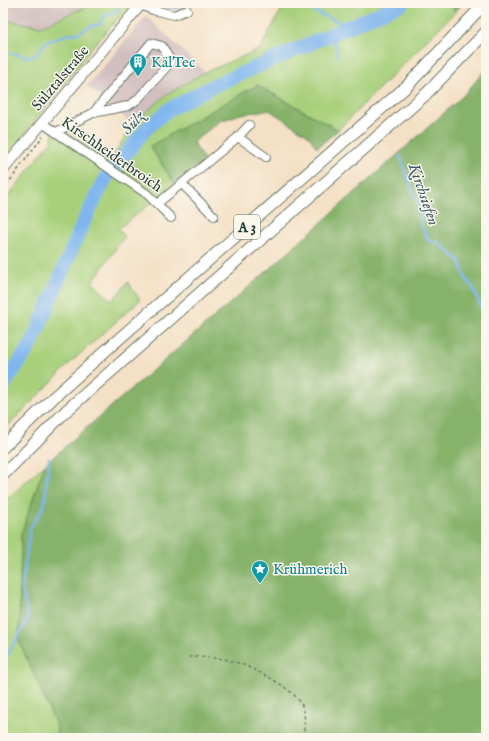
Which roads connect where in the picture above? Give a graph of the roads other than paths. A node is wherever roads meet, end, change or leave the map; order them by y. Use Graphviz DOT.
graph roads {
  1 [pos="485,3"];
  2 [pos="141,4"];
  3 [pos="187,10"];
  4 [pos="486,32"];
  5 [pos="93,113"];
  6 [pos="42,123"];
  7 [pos="249,125"];
  8 [pos="56,132"];
  9 [pos="238,137"];
  10 [pos="266,157"];
  11 [pos="3,170"];
  12 [pos="182,184"];
  13 [pos="157,204"];
  14 [pos="214,216"];
  15 [pos="171,218"];
  16 [pos="3,447"];
  17 [pos="3,474"];
  1 -- 16 [label="highway, A 3"];
  2 -- 3 [label="street, Sülztalstraße"];
  2 -- 6 [label="main road, Sülztalstraße"];
  4 -- 17 [label="highway, A 3"];
  5 -- 5 [label="street"];
  5 -- 8 [label="street"];
  6 -- 8 [label="street, Kirschheiderbroich"];
  6 -- 11 [label="main road, Sülztalstraße"];
  7 -- 9 [label="street, Kirschheiderbroich"];
  8 -- 13 [label="street, Kirschheiderbroich"];
  9 -- 10 [label="street"];
  9 -- 12 [label="street, Kirschheiderbroich"];
  12 -- 13 [label="street, Kirschheiderbroich"];
  12 -- 14 [label="street"];
  13 -- 15 [label="street"];
}
